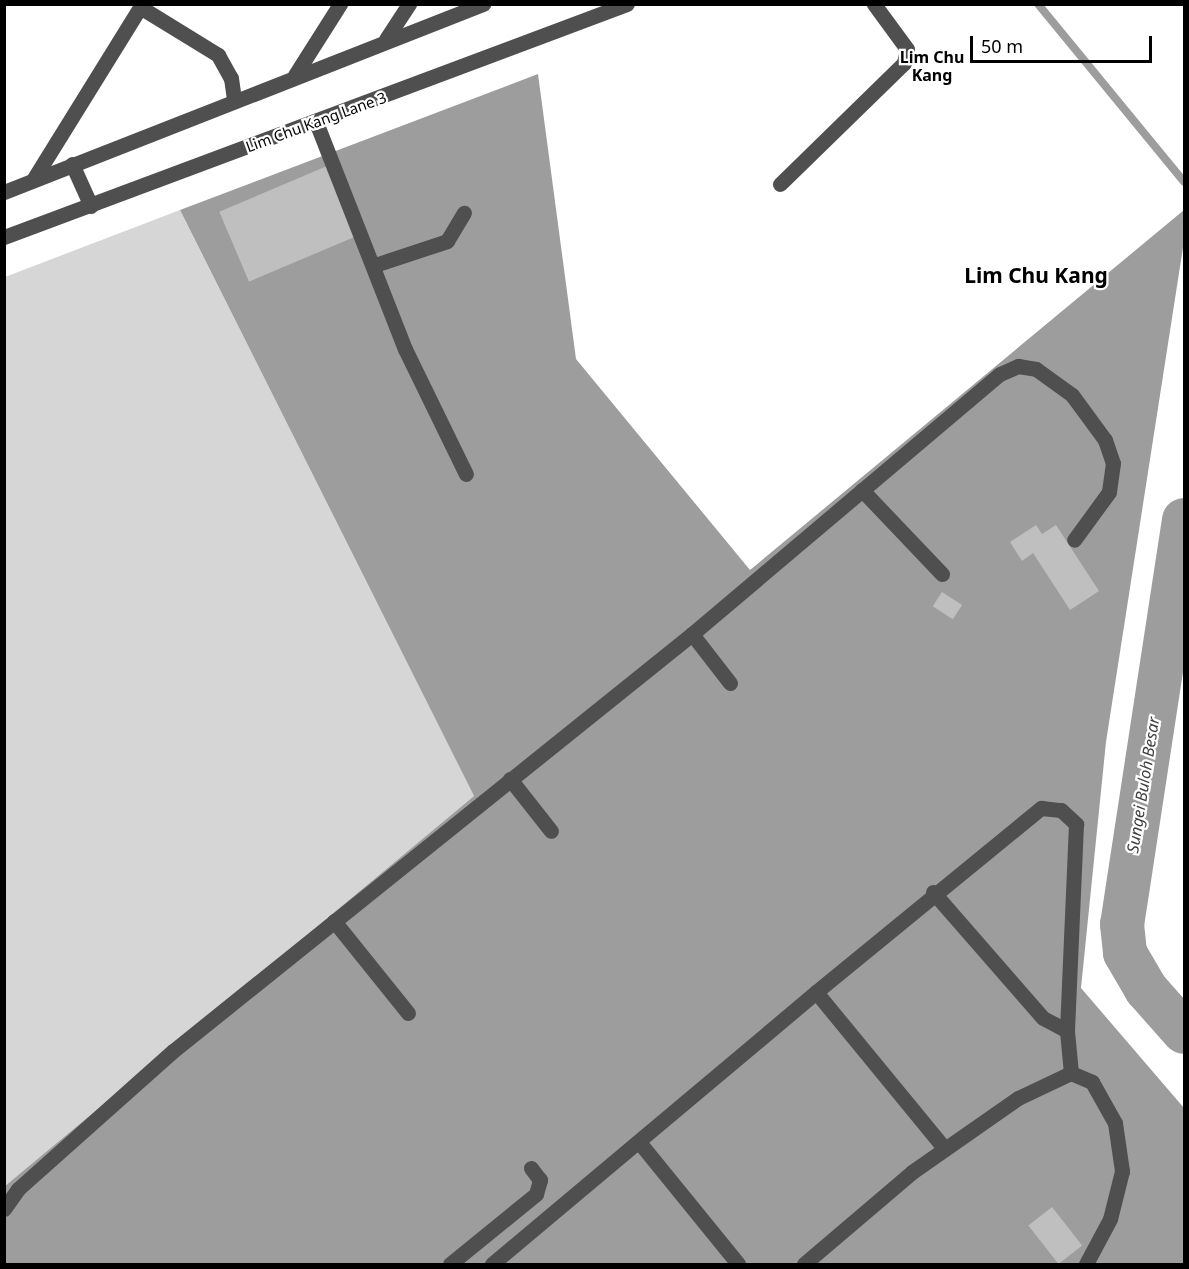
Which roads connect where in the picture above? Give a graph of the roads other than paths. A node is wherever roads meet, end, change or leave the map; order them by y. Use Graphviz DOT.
graph roads {
  1 [pos="340,4"];
  2 [pos="409,4"];
  3 [pos="483,4"];
  4 [pos="874,4"];
  5 [pos="627,5"];
  6 [pos="141,6"];
  7 [pos="386,39"];
  8 [pos="294,75"];
  9 [pos="234,99"];
  10 [pos="316,122"];
  11 [pos="72,164"];
  12 [pos="33,180"];
  13 [pos="780,184"];
  14 [pos="4,192"];
  15 [pos="91,206"];
  16 [pos="464,213"];
  17 [pos="4,237"];
  18 [pos="375,265"];
  19 [pos="466,474"];
  20 [pos="862,490"];
  21 [pos="1074,540"];
  22 [pos="942,574"];
  23 [pos="692,634"];
  24 [pos="730,683"];
  25 [pos="510,779"];
  26 [pos="551,831"];
  27 [pos="933,892"];
  28 [pos="334,921"];
  29 [pos="816,992"];
  30 [pos="408,1013"];
  31 [pos="1067,1031"];
  32 [pos="1071,1073"];
  33 [pos="639,1142"];
  34 [pos="945,1149"];
  35 [pos="531,1167"];
  36 [pos="4,1209"];
  37 [pos="450,1264"];
  38 [pos="492,1264"];
  39 [pos="738,1264"];
  40 [pos="804,1264"];
  41 [pos="1086,1264"];
  1 -- 8 [label="street"];
  2 -- 7 [label="street"];
  3 -- 7 [label="street"];
  4 -- 13 [label="street"];
  5 -- 10 [label="street, Lim Chu Kang Lane 3"];
  6 -- 9 [label="street"];
  6 -- 12 [label="street"];
  7 -- 8 [label="street"];
  8 -- 9 [label="street"];
  9 -- 11 [label="street"];
  10 -- 15 [label="street, Lim Chu Kang Lane 3"];
  10 -- 18 [label="street"];
  11 -- 12 [label="street"];
  11 -- 15 [label="street"];
  12 -- 14 [label="street"];
  15 -- 17 [label="street, Lim Chu Kang Lane 3"];
  16 -- 18 [label="street"];
  18 -- 19 [label="street"];
  20 -- 21 [label="street"];
  20 -- 22 [label="street"];
  20 -- 23 [label="street"];
  23 -- 24 [label="street"];
  23 -- 25 [label="street"];
  25 -- 26 [label="street"];
  25 -- 28 [label="street"];
  27 -- 29 [label="street"];
  27 -- 31 [label="street"];
  27 -- 31 [label="street"];
  28 -- 30 [label="street"];
  28 -- 36 [label="street"];
  29 -- 33 [label="street"];
  29 -- 34 [label="street"];
  31 -- 32 [label="street"];
  32 -- 34 [label="street"];
  32 -- 41 [label="street"];
  33 -- 38 [label="street"];
  33 -- 39 [label="street"];
  34 -- 40 [label="street"];
  35 -- 37 [label="street"];
}
